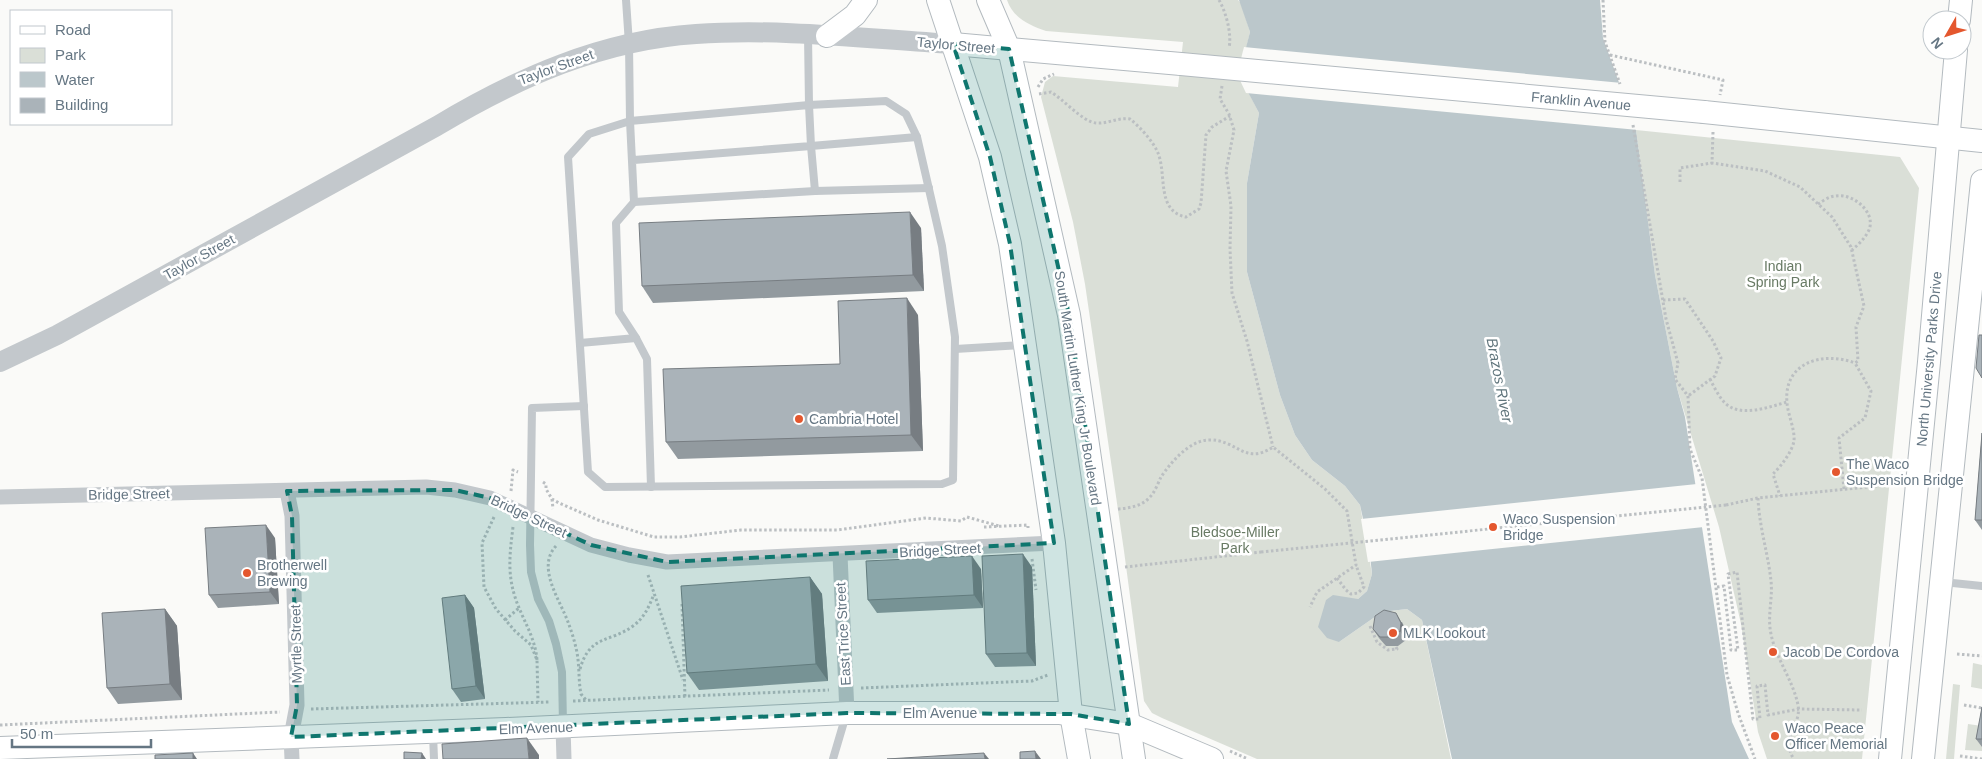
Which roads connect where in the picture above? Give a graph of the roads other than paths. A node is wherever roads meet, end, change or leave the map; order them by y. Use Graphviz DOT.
graph roads {
  1 [pos="626,0"];
  2 [pos="866,0"];
  3 [pos="938,0"];
  4 [pos="988,0"];
  5 [pos="817,36"];
  6 [pos="630,44"];
  7 [pos="953,44"];
  8 [pos="1009,49"];
  9 [pos="1955,60"];
  10 [pos="1180,64"];
  11 [pos="809,105"];
  12 [pos="630,121"];
  13 [pos="917,137"];
  14 [pos="1948,138"];
  15 [pos="1982,141"];
  16 [pos="811,146"];
  17 [pos="634,160"];
  18 [pos="1982,180"];
  19 [pos="929,188"];
  20 [pos="815,191"];
  21 [pos="634,202"];
  22 [pos="636,338"];
  23 [pos="580,343"];
  24 [pos="1024,345"];
  25 [pos="955,349"];
  26 [pos="0,362"];
  27 [pos="584,406"];
  28 [pos="651,487"];
  29 [pos="287,491"];
  30 [pos="0,497"];
  31 [pos="532,517"];
  32 [pos="1054,544"];
  33 [pos="840,555"];
  34 [pos="1943,582"];
  35 [pos="1982,586"];
  36 [pos="847,713"];
  37 [pos="1072,714"];
  38 [pos="1129,724"];
  39 [pos="563,727"];
  40 [pos="433,732"];
  41 [pos="292,748"];
  42 [pos="12,752"];
  43 [pos="1216,753"];
  44 [pos="434,759"];
  45 [pos="564,759"];
  46 [pos="833,759"];
  47 [pos="1079,759"];
  48 [pos="1134,759"];
  49 [pos="1890,759"];
  50 [pos="1923,759"];
  1 -- 6 [label="lane"];
  2 -- 5 [label="main road"];
  3 -- 7 [label="main road"];
  4 -- 8 [label="main road, South Martin Luther King Jr Boulevard"];
  5 -- 6 [label="street, Taylor Street"];
  5 -- 7 [label="street, Taylor Street"];
  5 -- 11 [label="lane"];
  6 -- 12 [label="lane"];
  6 -- 26 [label="street, Taylor Street"];
  7 -- 8 [label="main road, Taylor Street"];
  7 -- 24 [label="main road"];
  8 -- 10 [label="main road, Taylor Street"];
  8 -- 38 [label="main road, South Martin Luther King Jr Boulevard"];
  9 -- 14 [label="main road, North University Parks Drive"];
  10 -- 14 [label="main road, Franklin Avenue, bridge"];
  11 -- 12 [label="lane"];
  11 -- 13 [label="lane"];
  11 -- 16 [label="lane"];
  12 -- 17 [label="lane"];
  12 -- 23 [label="lane"];
  13 -- 16 [label="lane"];
  13 -- 19 [label="lane"];
  14 -- 15 [label="main road, Franklin Avenue"];
  14 -- 49 [label="main road, North University Parks Drive"];
  16 -- 17 [label="lane"];
  16 -- 20 [label="lane"];
  17 -- 21 [label="lane"];
  18 -- 34 [label="main road"];
  19 -- 20 [label="lane"];
  19 -- 25 [label="lane"];
  20 -- 21 [label="lane"];
  21 -- 22 [label="lane"];
  22 -- 23 [label="lane"];
  22 -- 28 [label="lane"];
  23 -- 27 [label="lane"];
  24 -- 25 [label="lane"];
  24 -- 32 [label="main road"];
  25 -- 28 [label="lane"];
  27 -- 28 [label="lane"];
  27 -- 31 [label="lane"];
  29 -- 30 [label="street, Bridge Street"];
  29 -- 31 [label="street, Bridge Street"];
  29 -- 41 [label="street, Myrtle Street"];
  31 -- 33 [label="street, Bridge Street"];
  31 -- 39 [label="lane"];
  32 -- 33 [label="street, Bridge Street"];
  32 -- 37 [label="main road"];
  33 -- 36 [label="street, East Trice Street"];
  34 -- 35 [label="lane"];
  34 -- 50 [label="main road"];
  36 -- 37 [label="main road, Elm Avenue"];
  36 -- 39 [label="main road, Elm Avenue"];
  36 -- 46 [label="lane"];
  37 -- 38 [label="main road, Elm Avenue"];
  37 -- 47 [label="main road"];
  38 -- 43 [label="main road, Elm Avenue"];
  38 -- 48 [label="main road, South Martin Luther King Jr Boulevard"];
  39 -- 40 [label="main road, Elm Avenue"];
  39 -- 45 [label="street"];
  40 -- 41 [label="main road, Elm Avenue"];
  40 -- 44 [label="lane"];
  41 -- 42 [label="main road, Elm Avenue"];
}
